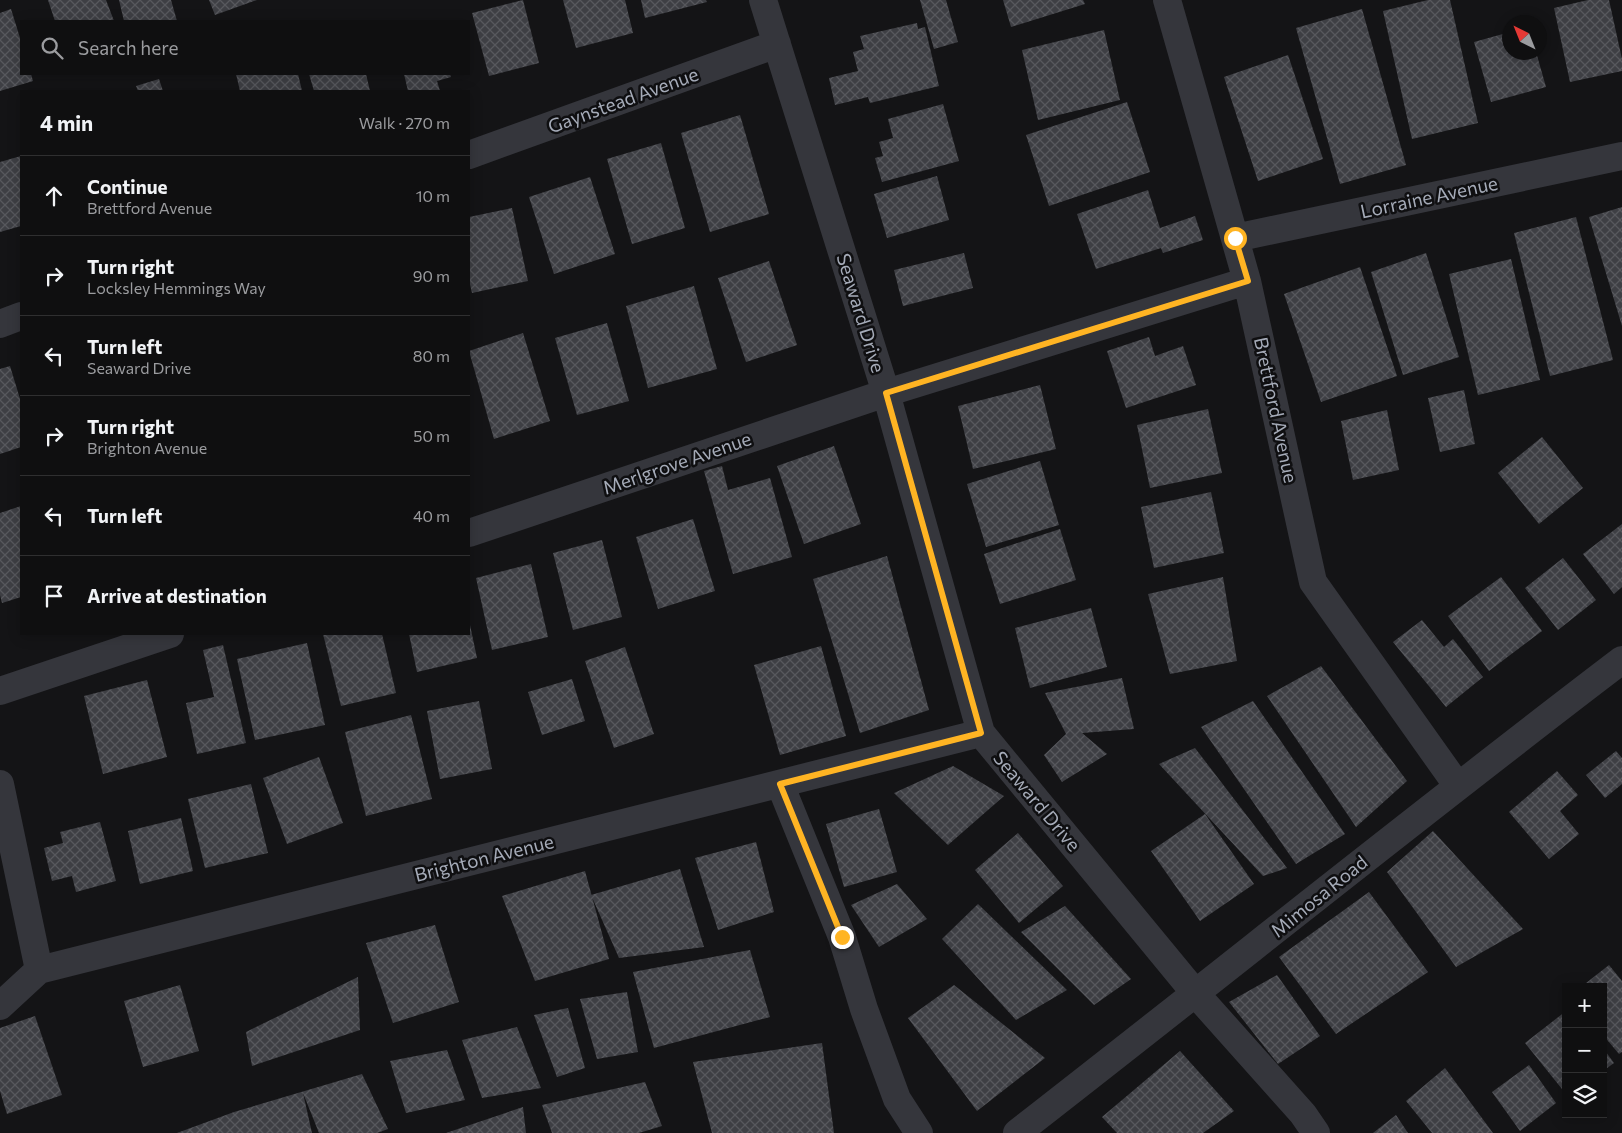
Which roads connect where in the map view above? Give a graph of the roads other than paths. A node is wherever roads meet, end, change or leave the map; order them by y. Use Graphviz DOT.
graph roads {
  1 [pos="763,0"];
  2 [pos="1167,0"];
  3 [pos="777,44"];
  4 [pos="470,156"];
  5 [pos="1622,156"];
  6 [pos="1235,238"];
  7 [pos="1248,281"];
  8 [pos="20,316"];
  9 [pos="0,324"];
  10 [pos="886,393"];
  11 [pos="470,534"];
  12 [pos="167,635"];
  13 [pos="1622,660"];
  14 [pos="0,691"];
  15 [pos="981,733"];
  16 [pos="0,784"];
  17 [pos="780,784"];
  18 [pos="1457,785"];
  19 [pos="39,970"];
  20 [pos="1196,994"];
  21 [pos="0,1006"];
  22 [pos="919,1133"];
  23 [pos="1017,1133"];
  24 [pos="1316,1133"];
  1 -- 3 [label="street, Seaward Drive"];
  2 -- 6 [label="street, Brettford Avenue"];
  3 -- 4 [label="street, Gaynstead Avenue"];
  3 -- 10 [label="street, Seaward Drive"];
  5 -- 6 [label="street, Lorraine Avenue"];
  6 -- 7 [label="street, Brettford Avenue"];
  7 -- 10 [label="street, Merlgrove Avenue"];
  7 -- 18 [label="street, Brettford Avenue"];
  8 -- 9 [label="street"];
  10 -- 11 [label="street, Merlgrove Avenue"];
  10 -- 15 [label="street, Seaward Drive"];
  12 -- 14 [label="street"];
  13 -- 18 [label="street, Mimosa Road"];
  15 -- 17 [label="street, Brighton Avenue"];
  15 -- 20 [label="street, Seaward Drive"];
  16 -- 19 [label="street"];
  17 -- 19 [label="street, Brighton Avenue"];
  17 -- 22 [label="street"];
  18 -- 20 [label="street, Mimosa Road"];
  19 -- 21 [label="street, Brighton Avenue"];
  20 -- 23 [label="street, Mimosa Road"];
  20 -- 24 [label="street, Seaward Drive"];
}
